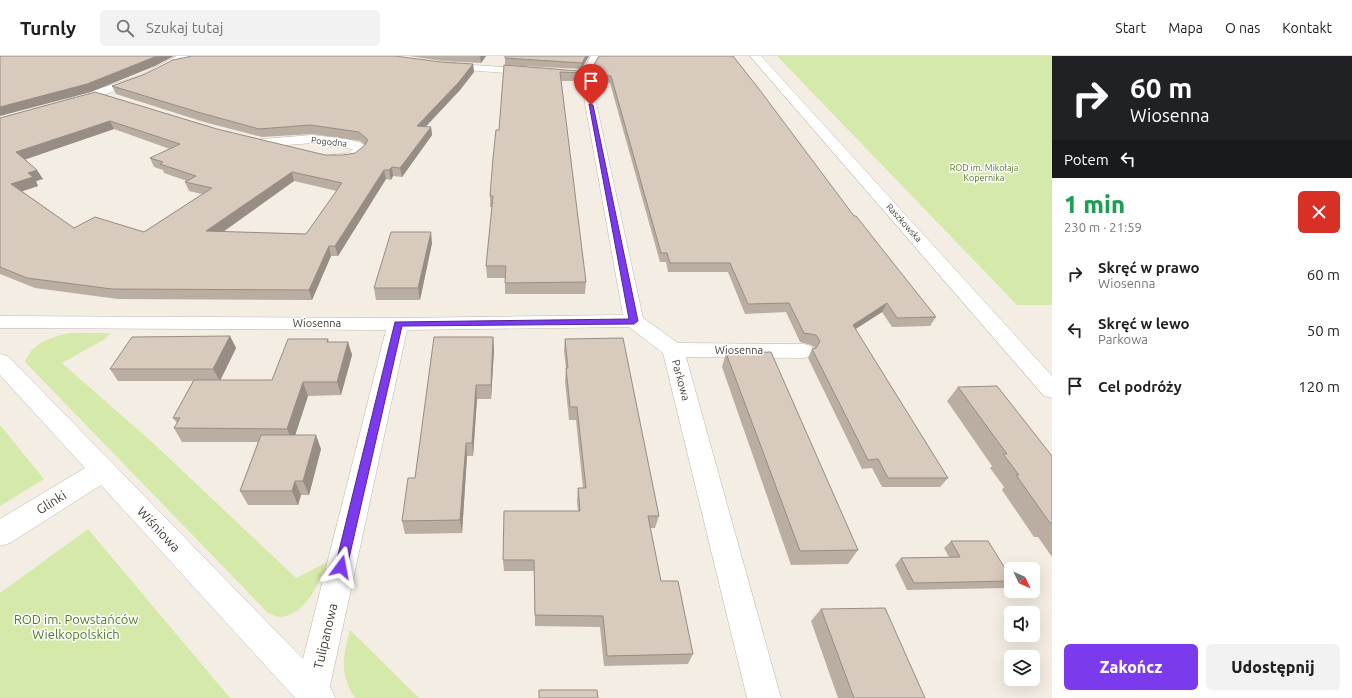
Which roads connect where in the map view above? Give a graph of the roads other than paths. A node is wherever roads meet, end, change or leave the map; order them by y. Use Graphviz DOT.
graph roads {
  1 [pos="596,56"];
  2 [pos="755,56"];
  3 [pos="189,58"];
  4 [pos="435,64"];
  5 [pos="541,72"];
  6 [pos="98,94"];
  7 [pos="118,100"];
  8 [pos="60,105"];
  9 [pos="302,152"];
  10 [pos="325,156"];
  11 [pos="634,321"];
  12 [pos="0,322"];
  13 [pos="398,324"];
  14 [pos="673,350"];
  15 [pos="804,350"];
  16 [pos="0,361"];
  17 [pos="1052,390"];
  18 [pos="103,470"];
  19 [pos="0,534"];
  20 [pos="315,694"];
  21 [pos="764,698"];
  1 -- 11 [label="street"];
  2 -- 17 [label="street, Raszkowska"];
  3 -- 6 [label="street"];
  4 -- 5 [label="street"];
  6 -- 7 [label="street"];
  6 -- 8 [label="street"];
  9 -- 10 [label="street, Pogodna"];
  11 -- 13 [label="street, Wiosenna"];
  11 -- 14 [label="street, Parkowa"];
  12 -- 13 [label="street, Wiosenna"];
  13 -- 20 [label="street, Tulipanowa"];
  14 -- 15 [label="street, Wiosenna"];
  14 -- 21 [label="street, Parkowa"];
  16 -- 18 [label="street, Wiśniowa"];
  18 -- 19 [label="street, Glinki"];
  18 -- 20 [label="street, Wiśniowa"];
}
